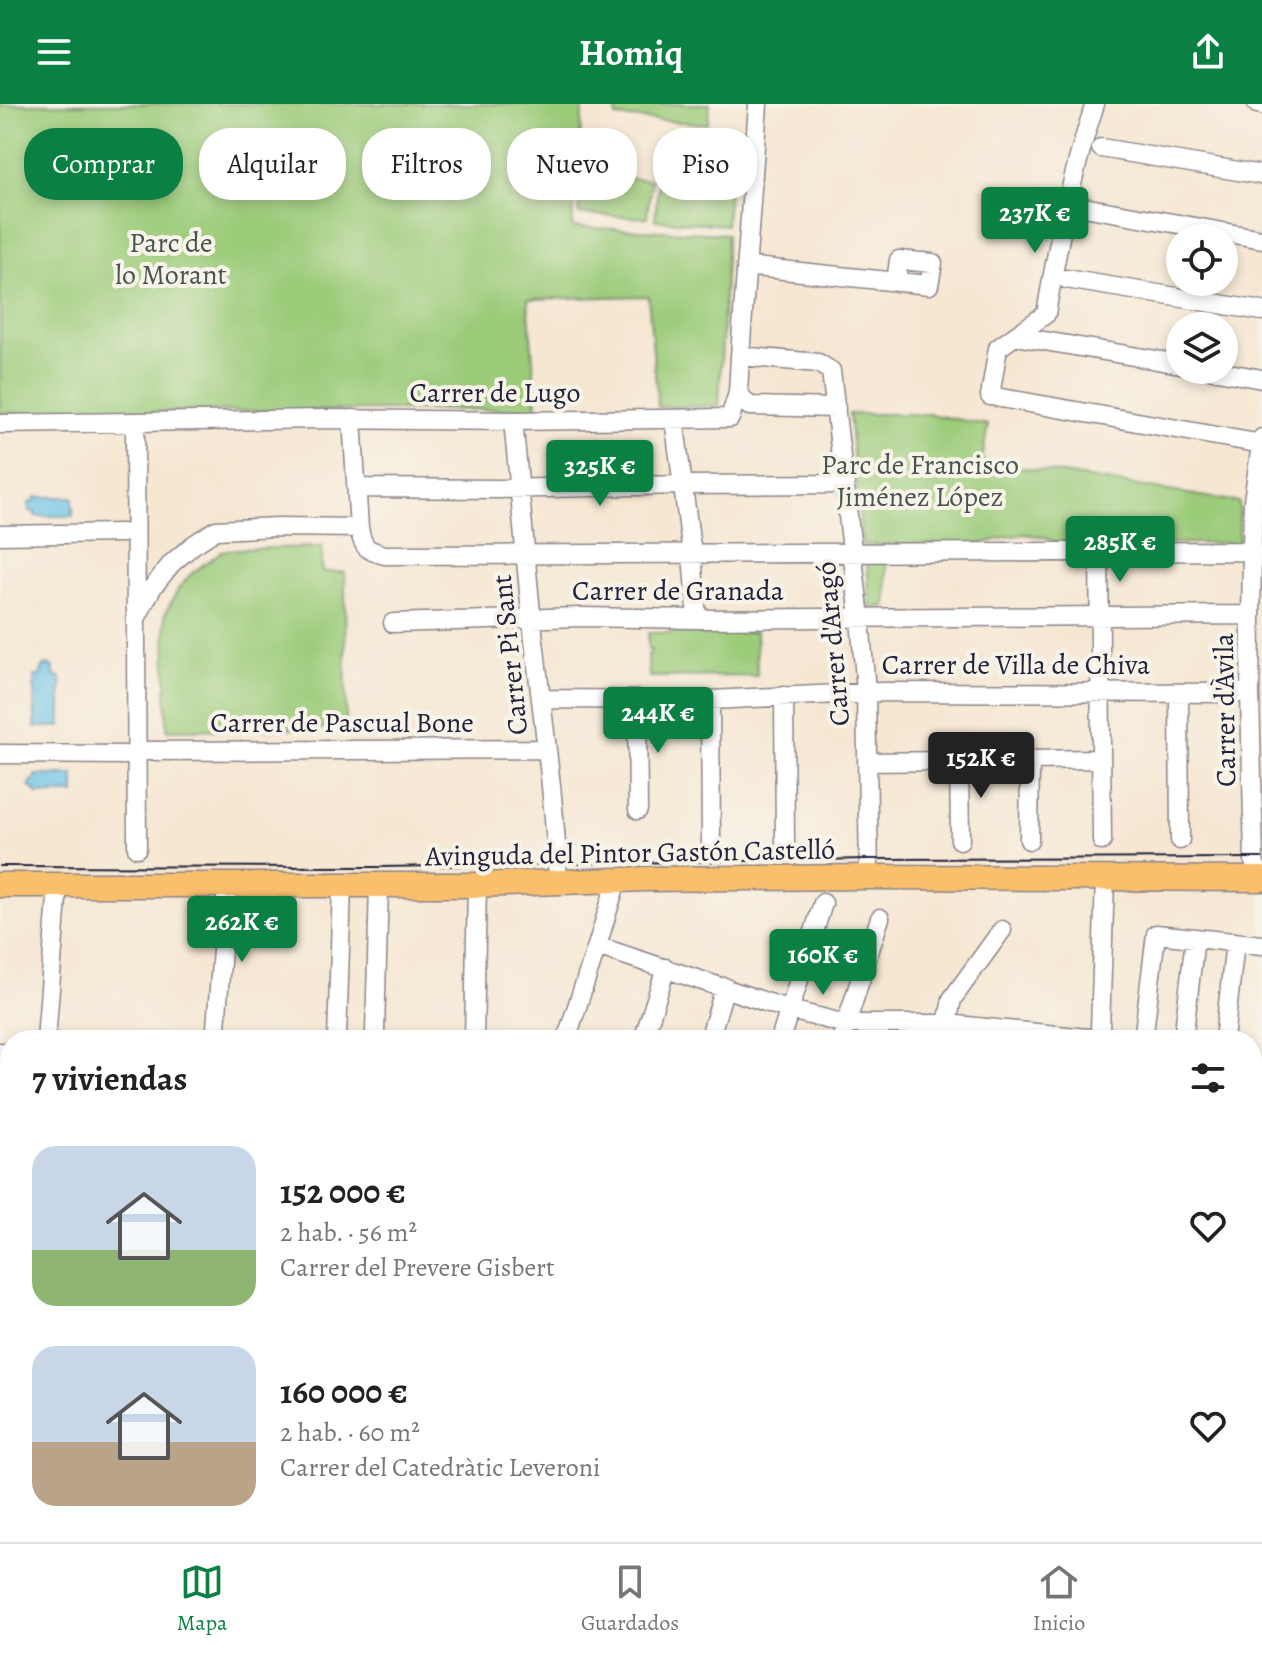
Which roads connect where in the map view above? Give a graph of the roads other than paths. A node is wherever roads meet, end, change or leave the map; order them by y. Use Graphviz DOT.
graph roads {
  1 [pos="758,104"];
  2 [pos="1095,104"];
  3 [pos="1101,148"];
  4 [pos="1262,175"];
  5 [pos="1067,204"];
  6 [pos="1262,239"];
  7 [pos="746,266"];
  8 [pos="1066,279"];
  9 [pos="896,282"];
  10 [pos="1262,311"];
  11 [pos="1015,336"];
  12 [pos="740,356"];
  13 [pos="1166,362"];
  14 [pos="1238,375"];
  15 [pos="1262,379"];
  16 [pos="738,393"];
  17 [pos="836,408"];
  18 [pos="352,419"];
  19 [pos="674,419"];
  20 [pos="513,421"];
  21 [pos="135,422"];
  22 [pos="0,424"];
  23 [pos="1262,438"];
  24 [pos="1262,444"];
  25 [pos="845,484"];
  26 [pos="683,485"];
  27 [pos="356,488"];
  28 [pos="521,489"];
  29 [pos="359,528"];
  30 [pos="123,533"];
  31 [pos="0,535"];
  32 [pos="1099,551"];
  33 [pos="1252,551"];
  34 [pos="852,553"];
  35 [pos="527,554"];
  36 [pos="692,554"];
  37 [pos="1251,615"];
  38 [pos="1098,616"];
  39 [pos="860,618"];
  40 [pos="697,619"];
  41 [pos="532,620"];
  42 [pos="135,621"];
  43 [pos="393,623"];
  44 [pos="866,692"];
  45 [pos="1099,693"];
  46 [pos="1179,693"];
  47 [pos="1250,693"];
  48 [pos="784,696"];
  49 [pos="541,699"];
  50 [pos="637,699"];
  51 [pos="710,700"];
  52 [pos="547,749"];
  53 [pos="131,753"];
  54 [pos="0,754"];
  55 [pos="1030,759"];
  56 [pos="1101,759"];
  57 [pos="959,761"];
  58 [pos="868,762"];
  59 [pos="638,810"];
  60 [pos="960,840"];
  61 [pos="1029,840"];
  62 [pos="1180,840"];
  63 [pos="1102,841"];
  64 [pos="711,846"];
  65 [pos="785,846"];
  66 [pos="137,848"];
  67 [pos="558,875"];
  68 [pos="869,877"];
  69 [pos="1105,879"];
  70 [pos="1262,879"];
  71 [pos="617,880"];
  72 [pos="0,885"];
  73 [pos="58,885"];
  74 [pos="227,885"];
  75 [pos="379,885"];
  76 [pos="477,885"];
  77 [pos="342,886"];
  78 [pos="823,903"];
  79 [pos="880,918"];
  80 [pos="1002,930"];
  81 [pos="1195,938"];
  82 [pos="1235,942"];
  83 [pos="1262,945"];
  84 [pos="597,946"];
  85 [pos="666,968"];
  86 [pos="725,987"];
  87 [pos="790,1010"];
  88 [pos="947,1024"];
  89 [pos="47,1030"];
  90 [pos="216,1030"];
  91 [pos="337,1030"];
  92 [pos="375,1030"];
  93 [pos="474,1030"];
  94 [pos="569,1030"];
  95 [pos="646,1030"];
  96 [pos="712,1030"];
  97 [pos="783,1030"];
  98 [pos="839,1030"];
  99 [pos="845,1030"];
  100 [pos="870,1030"];
  101 [pos="1008,1030"];
  102 [pos="1100,1030"];
  103 [pos="1144,1030"];
  104 [pos="1184,1030"];
  105 [pos="1225,1030"];
  1 -- 7 [label="street"];
  2 -- 5 [label="street"];
  3 -- 4 [label="street"];
  5 -- 6 [label="street"];
  5 -- 11 [label="street"];
  7 -- 9 [label="street"];
  7 -- 12 [label="street"];
  8 -- 10 [label="street"];
  11 -- 13 [label="street"];
  11 -- 24 [label="street"];
  12 -- 16 [label="street"];
  12 -- 17 [label="street"];
  14 -- 15 [label="street"];
  16 -- 17 [label="street"];
  16 -- 19 [label="street, Carrer de Lugo"];
  17 -- 25 [label="street, Carrer d'Aragó"];
  18 -- 20 [label="street, Carrer de Lugo"];
  18 -- 21 [label="street, Carrer de Lugo"];
  18 -- 27 [label="street"];
  19 -- 20 [label="street, Carrer de Lugo"];
  19 -- 26 [label="street"];
  20 -- 28 [label="street, Carrer Pi Sant"];
  21 -- 22 [label="street, Carrer de Lugo"];
  21 -- 42 [label="street"];
  23 -- 24 [label="street, Carrer d'Àvila"];
  24 -- 33 [label="street, Carrer d'Àvila"];
  25 -- 26 [label="street"];
  25 -- 34 [label="street, Carrer d'Aragó"];
  26 -- 28 [label="street"];
  26 -- 36 [label="street"];
  27 -- 28 [label="street"];
  27 -- 29 [label="street"];
  28 -- 35 [label="street, Carrer Pi Sant"];
  29 -- 35 [label="street"];
  29 -- 42 [label="street"];
  30 -- 31 [label="street"];
  32 -- 33 [label="street"];
  32 -- 34 [label="street"];
  32 -- 38 [label="street"];
  33 -- 37 [label="street, Carrer d'Àvila"];
  34 -- 36 [label="street"];
  34 -- 39 [label="street, Carrer d'Aragó"];
  35 -- 36 [label="street"];
  35 -- 41 [label="street, Carrer Pi Sant"];
  36 -- 40 [label="street"];
  37 -- 38 [label="street, Carrer de Granada"];
  37 -- 47 [label="street, Carrer d'Àvila"];
  38 -- 39 [label="street, Carrer de Granada"];
  38 -- 45 [label="street"];
  39 -- 40 [label="street, Carrer de Granada"];
  39 -- 44 [label="street, Carrer d'Aragó"];
  40 -- 41 [label="street, Carrer de Granada"];
  41 -- 43 [label="street, Carrer de Granada"];
  41 -- 49 [label="street, Carrer Pi Sant"];
  42 -- 53 [label="street"];
  44 -- 45 [label="street, Carrer de Villa de Chiva"];
  44 -- 48 [label="street, Carrer de Villa de Chiva"];
  44 -- 58 [label="street, Carrer d'Aragó"];
  45 -- 46 [label="street, Carrer de Villa de Chiva"];
  45 -- 56 [label="street"];
  46 -- 47 [label="street, Carrer de Villa de Chiva"];
  46 -- 62 [label="street"];
  47 -- 70 [label="street, Carrer d'Àvila"];
  48 -- 51 [label="street, Carrer de Villa de Chiva"];
  48 -- 65 [label="street"];
  49 -- 50 [label="street, Carrer de Villa de Chiva"];
  49 -- 52 [label="street, Carrer Pi Sant"];
  50 -- 51 [label="street, Carrer de Villa de Chiva"];
  50 -- 59 [label="street"];
  51 -- 64 [label="street"];
  52 -- 53 [label="street, Carrer de Pascual Bone"];
  52 -- 67 [label="street, Carrer Pi Sant"];
  53 -- 54 [label="street, Carrer de Pascual Bone"];
  53 -- 66 [label="street"];
  55 -- 56 [label="street"];
  55 -- 57 [label="street"];
  55 -- 61 [label="street"];
  56 -- 63 [label="street"];
  57 -- 58 [label="street"];
  57 -- 60 [label="street"];
  58 -- 68 [label="street, Carrer d'Aragó"];
  67 -- 71 [label="main road, Avinguda del Pintor Gastón Castelló"];
  67 -- 76 [label="main road, Avinguda del Pintor Gastón Castelló"];
  68 -- 69 [label="main road, Avinguda del Pintor Gastón Castelló"];
  68 -- 71 [label="main road, Avinguda del Pintor Gastón Castelló"];
  69 -- 70 [label="main road, Avinguda del Pintor Gastón Castelló"];
  69 -- 102 [label="street"];
  71 -- 84 [label="street"];
  72 -- 73 [label="main road, Avinguda del Pintor Gastón Castelló"];
  73 -- 74 [label="main road, Avinguda del Pintor Gastón Castelló"];
  73 -- 89 [label="street"];
  74 -- 77 [label="main road, Avinguda del Pintor Gastón Castelló"];
  74 -- 90 [label="street"];
  75 -- 76 [label="main road, Avinguda del Pintor Gastón Castelló"];
  75 -- 77 [label="main road, Avinguda del Pintor Gastón Castelló"];
  75 -- 92 [label="street"];
  76 -- 93 [label="street"];
  77 -- 91 [label="street"];
  78 -- 87 [label="street"];
  79 -- 99 [label="street"];
  80 -- 88 [label="street"];
  81 -- 82 [label="street"];
  81 -- 103 [label="street"];
  81 -- 104 [label="street"];
  82 -- 83 [label="street"];
  82 -- 105 [label="street"];
  84 -- 85 [label="street"];
  84 -- 94 [label="street"];
  85 -- 86 [label="street"];
  85 -- 95 [label="street"];
  86 -- 87 [label="street"];
  86 -- 96 [label="street"];
  87 -- 97 [label="street"];
  87 -- 98 [label="street"];
  88 -- 100 [label="street"];
  88 -- 101 [label="street"];
}
